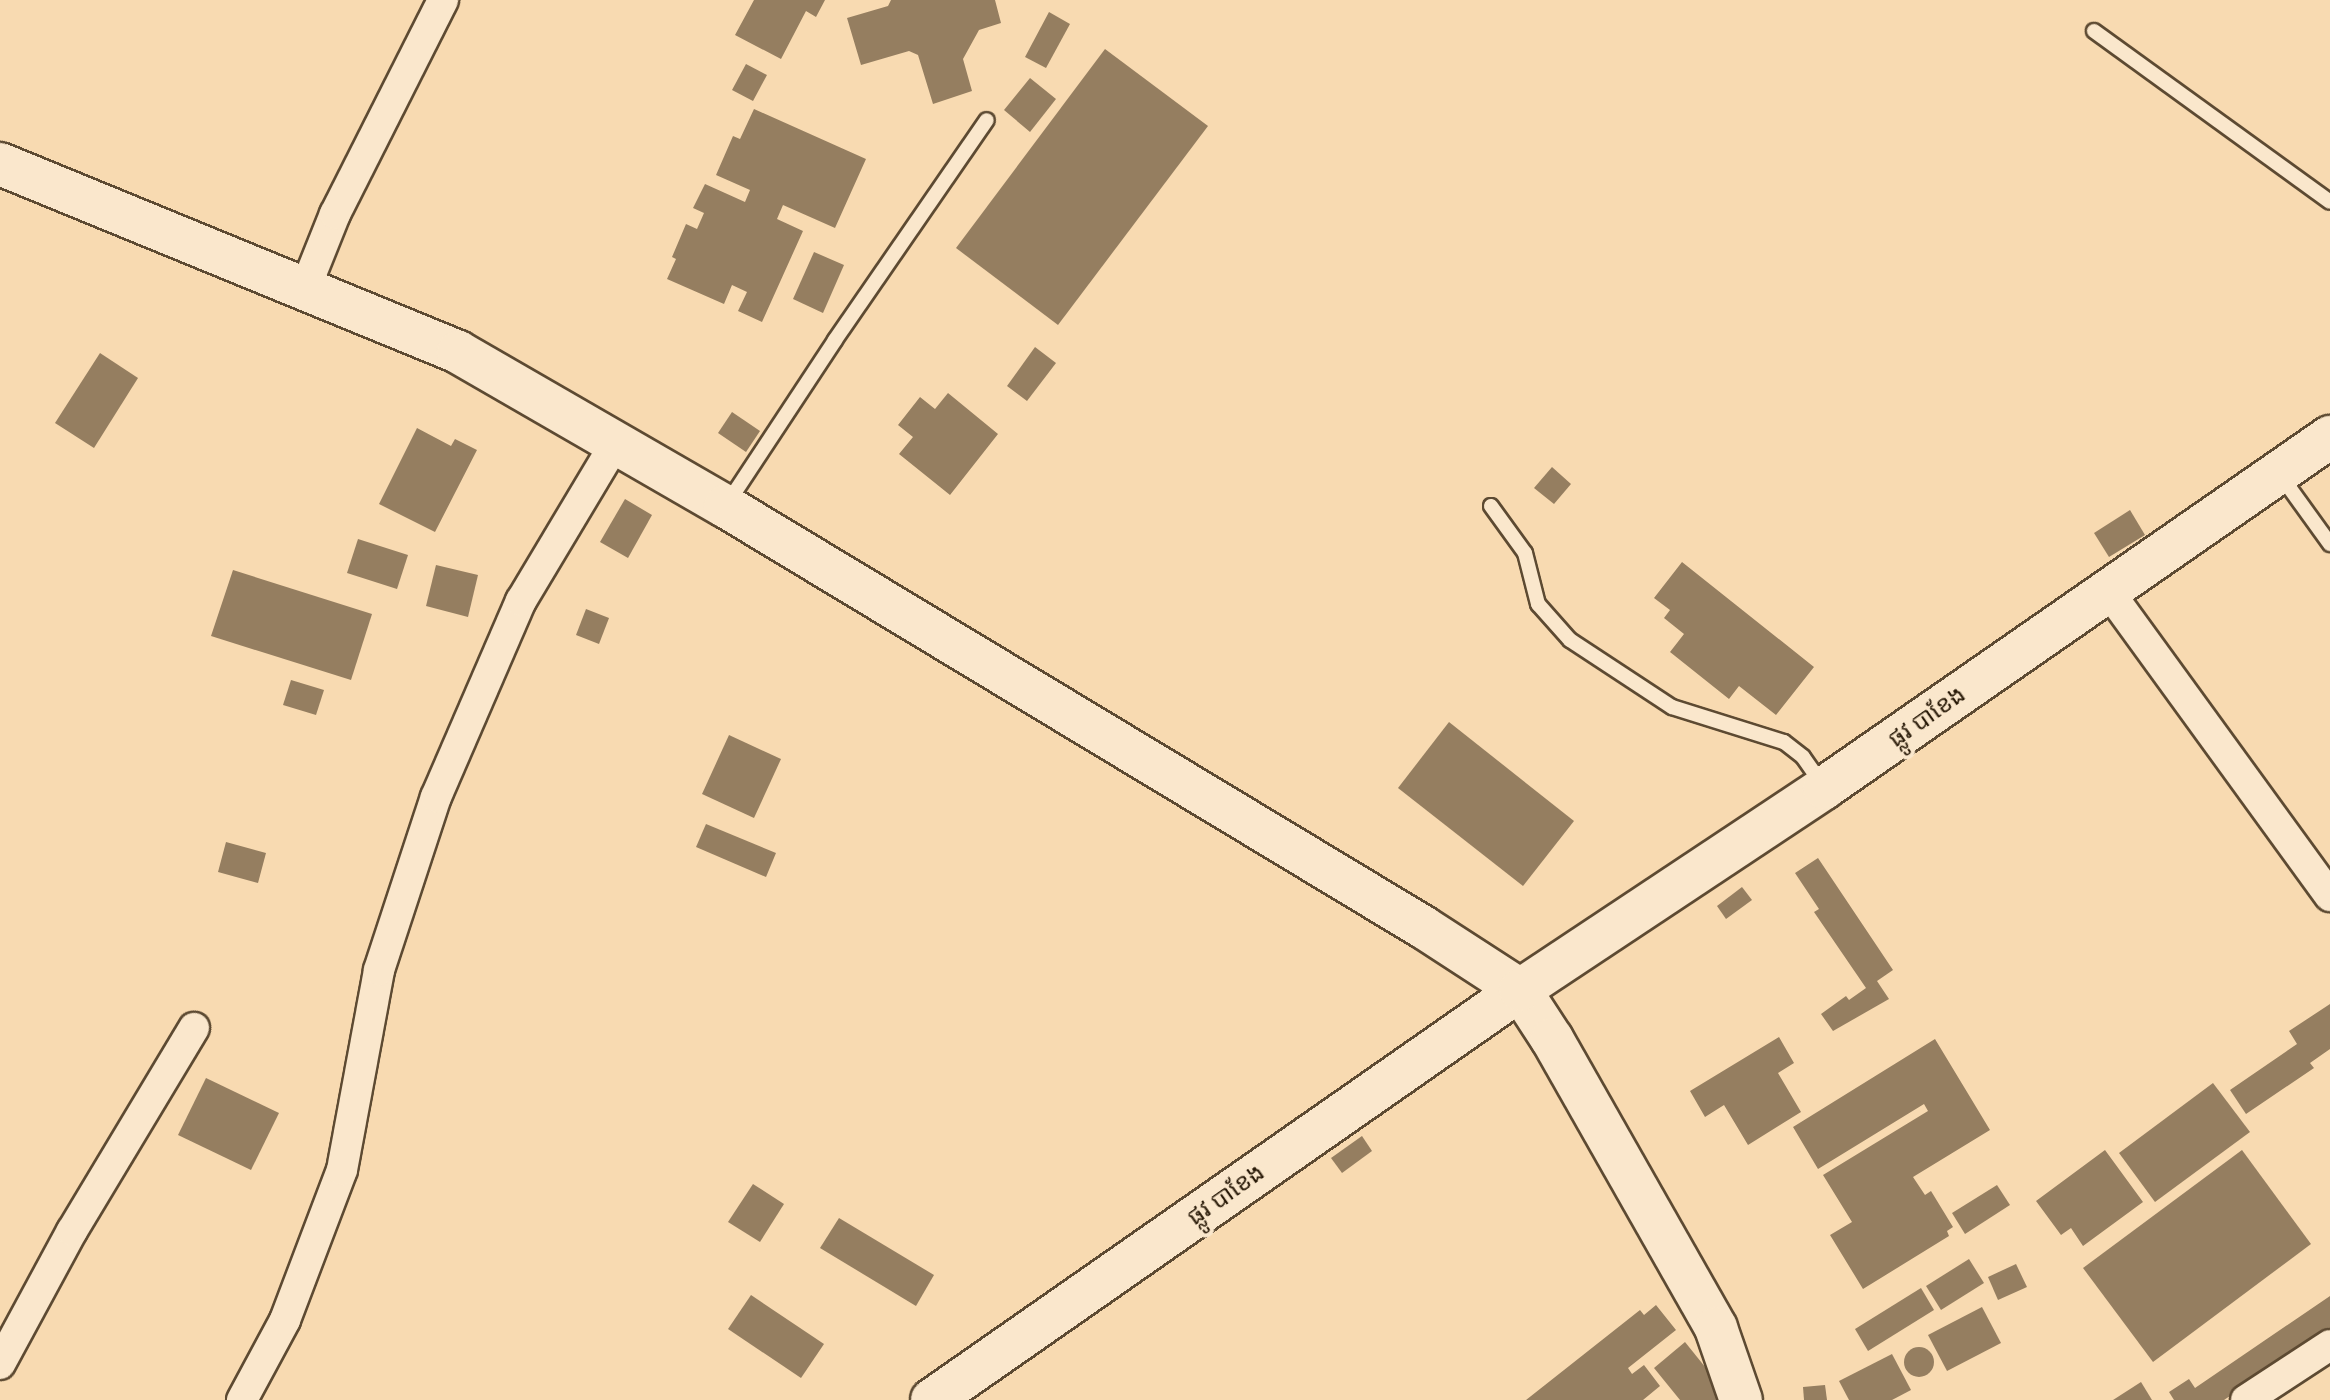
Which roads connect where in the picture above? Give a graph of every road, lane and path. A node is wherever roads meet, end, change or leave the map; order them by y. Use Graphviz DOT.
graph roads {
  1 [pos="443,0"];
  2 [pos="2094,31"];
  3 [pos="987,120"];
  4 [pos="0,164"];
  5 [pos="2330,202"];
  6 [pos="305,289"];
  7 [pos="2330,437"];
  8 [pos="615,444"];
  9 [pos="2279,473"];
  10 [pos="725,506"];
  11 [pos="1491,506"];
  12 [pos="2330,544"];
  13 [pos="2109,592"];
  14 [pos="1824,788"];
  15 [pos="2330,896"];
  16 [pos="1520,990"];
  17 [pos="194,1028"];
  18 [pos="2330,1345"];
  19 [pos="0,1364"];
  20 [pos="2254,1398"];
  21 [pos="936,1399"];
  22 [pos="242,1400"];
  23 [pos="1741,1400"];
  1 -- 6 [label="street"];
  2 -- 5 [label="lane"];
  3 -- 10 [label="lane"];
  4 -- 6 [label="street"];
  6 -- 8 [label="street"];
  7 -- 9 [label="street, ផ្លូវ បាខែង"];
  8 -- 10 [label="street"];
  8 -- 22 [label="street"];
  9 -- 12 [label="lane"];
  9 -- 13 [label="street, ផ្លូវ បាខែង"];
  10 -- 16 [label="street"];
  11 -- 14 [label="lane"];
  13 -- 14 [label="street, ផ្លូវ បាខែង"];
  13 -- 15 [label="street"];
  14 -- 16 [label="street, ផ្លូវ បាខែង"];
  16 -- 21 [label="street, ផ្លូវ បាខែង"];
  16 -- 23 [label="street"];
  17 -- 19 [label="street"];
  18 -- 20 [label="street"];
}
